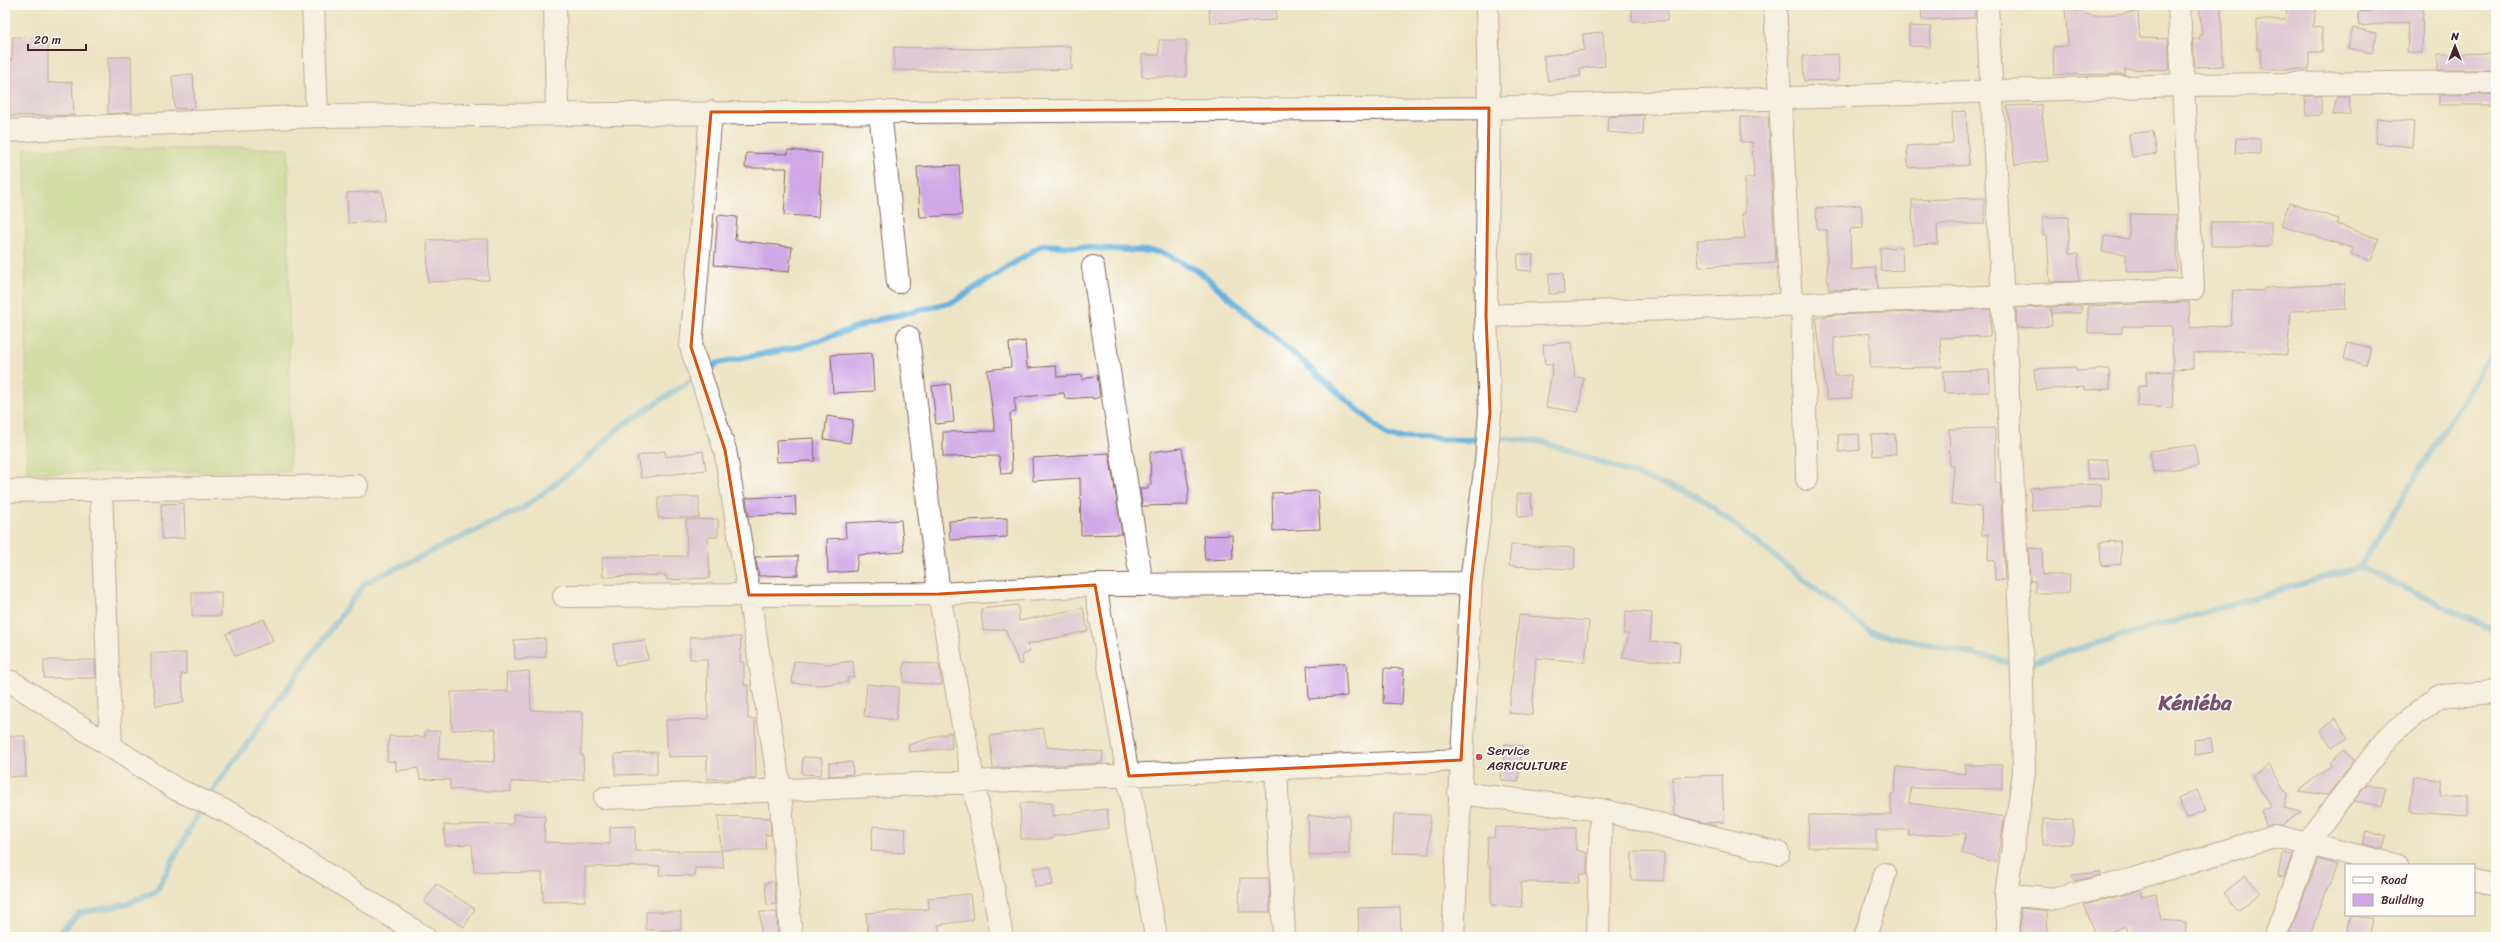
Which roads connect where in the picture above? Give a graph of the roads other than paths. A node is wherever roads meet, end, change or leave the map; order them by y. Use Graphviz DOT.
graph roads {
  1 [pos="313,5"];
  2 [pos="555,5"];
  3 [pos="1487,5"];
  4 [pos="1775,5"];
  5 [pos="1986,5"];
  6 [pos="2179,5"];
  7 [pos="2496,82"];
  8 [pos="2183,85"];
  9 [pos="1991,92"];
  10 [pos="1780,98"];
  11 [pos="1489,108"];
  12 [pos="880,111"];
  13 [pos="711,112"];
  14 [pos="556,113"];
  15 [pos="317,116"];
  16 [pos="5,131"];
  17 [pos="1093,267"];
  18 [pos="898,282"];
  19 [pos="2002,296"];
  20 [pos="1796,304"];
  21 [pos="1486,316"];
  22 [pos="908,337"];
  23 [pos="1807,479"];
  24 [pos="357,486"];
  25 [pos="101,490"];
  26 [pos="5,491"];
  27 [pos="1471,583"];
  28 [pos="1095,585"];
  29 [pos="1142,585"];
  30 [pos="939,594"];
  31 [pos="749,595"];
  32 [pos="564,596"];
  33 [pos="5,683"];
  34 [pos="2496,692"];
  35 [pos="111,747"];
  36 [pos="1461,760"];
  37 [pos="1276,768"];
  38 [pos="1129,776"];
  39 [pos="973,781"];
  40 [pos="780,790"];
  41 [pos="1459,793"];
  42 [pos="605,798"];
  43 [pos="1601,810"];
  44 [pos="2310,844"];
  45 [pos="1778,853"];
  46 [pos="2392,864"];
  47 [pos="1886,874"];
  48 [pos="2475,880"];
  49 [pos="2496,885"];
  50 [pos="2006,894"];
  51 [pos="424,937"];
  52 [pos="792,937"];
  53 [pos="1002,937"];
  54 [pos="1156,937"];
  55 [pos="1284,937"];
  56 [pos="1453,937"];
  57 [pos="1598,937"];
  58 [pos="1864,937"];
  59 [pos="2009,937"];
  60 [pos="2275,937"];
  1 -- 15 [label="street"];
  2 -- 14 [label="street"];
  3 -- 11 [label="street"];
  4 -- 10 [label="street"];
  5 -- 9 [label="street"];
  6 -- 8 [label="street"];
  7 -- 8 [label="street"];
  8 -- 9 [label="street"];
  8 -- 19 [label="street"];
  9 -- 10 [label="street"];
  9 -- 19 [label="street"];
  10 -- 11 [label="street"];
  10 -- 20 [label="street"];
  11 -- 12 [label="street"];
  11 -- 21 [label="street"];
  12 -- 13 [label="street"];
  12 -- 18 [label="street"];
  13 -- 14 [label="street"];
  13 -- 31 [label="street"];
  14 -- 15 [label="street"];
  15 -- 16 [label="street"];
  17 -- 29 [label="street"];
  19 -- 20 [label="street"];
  19 -- 50 [label="street"];
  20 -- 21 [label="street"];
  20 -- 23 [label="street"];
  21 -- 27 [label="street"];
  22 -- 30 [label="street"];
  24 -- 25 [label="street"];
  25 -- 26 [label="street"];
  25 -- 35 [label="street"];
  27 -- 29 [label="street"];
  27 -- 36 [label="street"];
  28 -- 29 [label="street"];
  28 -- 30 [label="street"];
  28 -- 38 [label="street"];
  30 -- 31 [label="street"];
  30 -- 39 [label="street"];
  31 -- 32 [label="street"];
  31 -- 40 [label="street"];
  33 -- 35 [label="street"];
  34 -- 44 [label="street"];
  35 -- 51 [label="street"];
  36 -- 37 [label="street"];
  36 -- 41 [label="street"];
  37 -- 38 [label="street"];
  37 -- 55 [label="street"];
  38 -- 39 [label="street"];
  38 -- 54 [label="street"];
  39 -- 40 [label="street"];
  39 -- 53 [label="street"];
  40 -- 42 [label="street"];
  40 -- 52 [label="street"];
  41 -- 43 [label="street"];
  41 -- 56 [label="street"];
  43 -- 45 [label="street"];
  43 -- 57 [label="street"];
  44 -- 46 [label="street"];
  44 -- 50 [label="street"];
  44 -- 60 [label="street"];
  47 -- 58 [label="street"];
  48 -- 49 [label="street"];
  50 -- 59 [label="street"];
}
